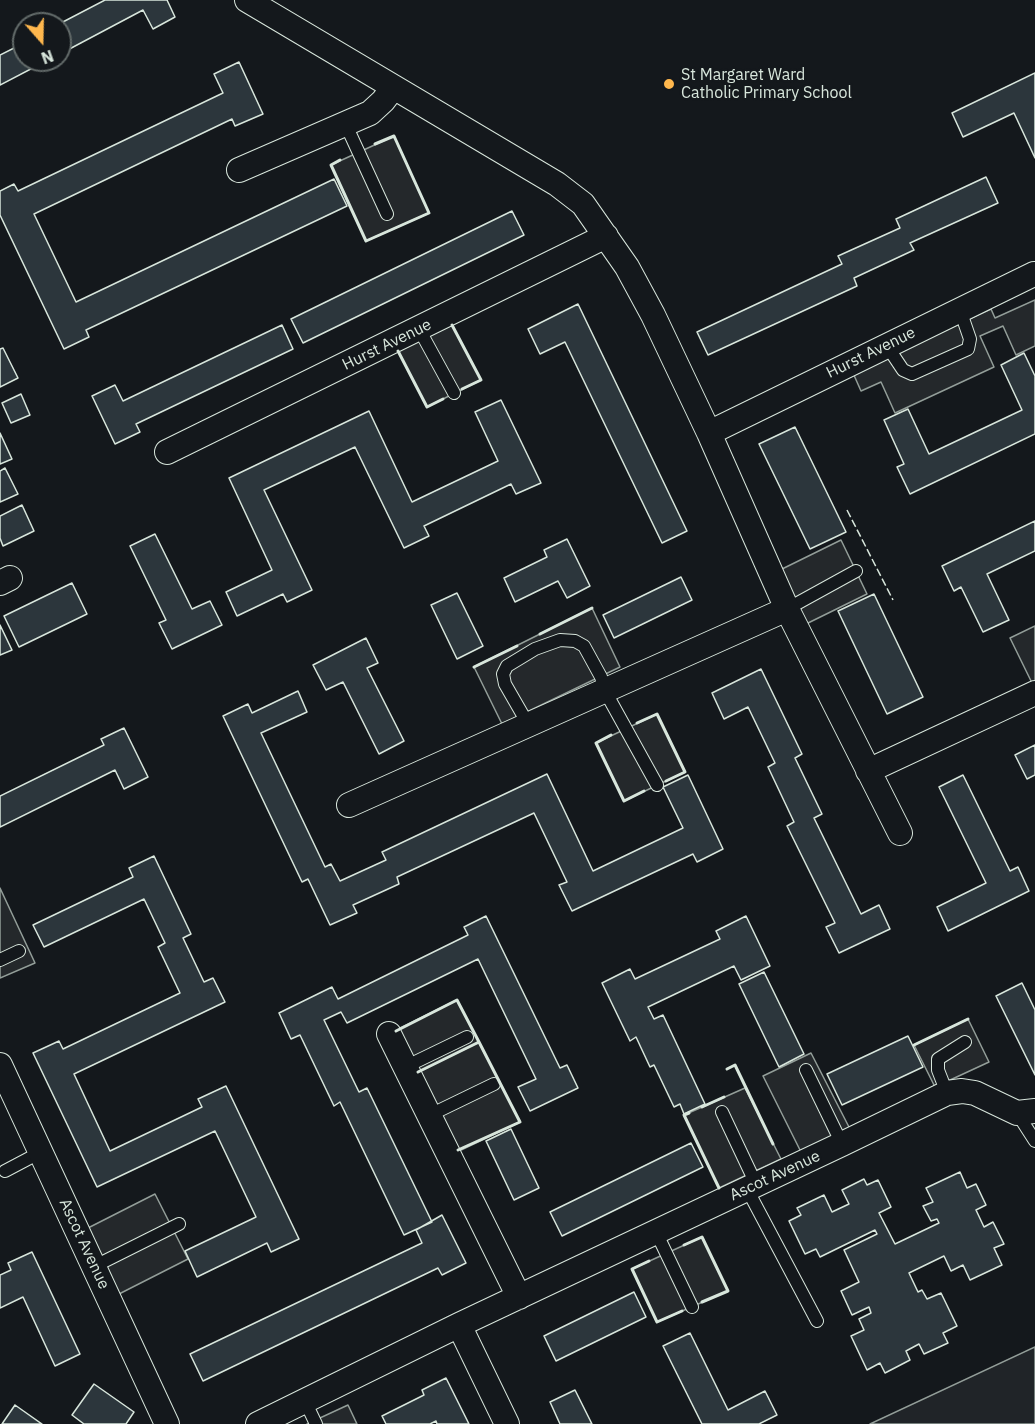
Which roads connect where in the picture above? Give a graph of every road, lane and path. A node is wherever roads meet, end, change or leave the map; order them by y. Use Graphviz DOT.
graph roads {
  1 [pos="247,0"];
  2 [pos="393,88"];
  3 [pos="346,125"];
  4 [pos="239,170"];
  5 [pos="387,214"];
  6 [pos="606,236"];
  7 [pos="1034,274"];
  8 [pos="960,310"];
  9 [pos="419,329"];
  10 [pos="887,346"];
  11 [pos="454,393"];
  12 [pos="709,433"];
  13 [pos="166,452"];
  14 [pos="856,571"];
  15 [pos="787,609"];
  16 [pos="605,691"];
  17 [pos="1035,693"];
  18 [pos="528,724"];
  19 [pos="868,771"];
  20 [pos="657,785"];
  21 [pos="349,804"];
  22 [pos="900,833"];
  23 [pos="19,951"];
  24 [pos="0,960"];
  25 [pos="389,1034"];
  26 [pos="467,1037"];
  27 [pos="965,1042"];
  28 [pos="0,1065"];
  29 [pos="405,1067"];
  30 [pos="806,1070"];
  31 [pos="494,1084"];
  32 [pos="946,1093"];
  33 [pos="722,1112"];
  34 [pos="1026,1112"];
  35 [pos="430,1115"];
  36 [pos="1035,1141"];
  37 [pos="842,1144"];
  38 [pos="40,1152"];
  39 [pos="5,1171"];
  40 [pos="751,1186"];
  41 [pos="179,1224"];
  42 [pos="656,1232"];
  43 [pos="94,1266"];
  44 [pos="519,1296"];
  45 [pos="692,1306"];
  46 [pos="817,1322"];
  47 [pos="459,1325"];
  48 [pos="304,1401"];
  49 [pos="167,1424"];
  50 [pos="258,1424"];
  51 [pos="316,1424"];
  52 [pos="507,1424"];
  1 -- 2 [label="street"];
  2 -- 3 [label="street"];
  2 -- 6 [label="street"];
  3 -- 4 [label="street"];
  3 -- 5 [label="lane"];
  6 -- 9 [label="street, Hurst Avenue"];
  6 -- 12 [label="street"];
  7 -- 8 [label="street, Hurst Avenue"];
  8 -- 10 [label="street, Hurst Avenue"];
  8 -- 10 [label="lane"];
  9 -- 11 [label="lane"];
  9 -- 13 [label="street, Hurst Avenue"];
  10 -- 12 [label="street, Hurst Avenue"];
  12 -- 15 [label="street"];
  14 -- 15 [label="lane"];
  15 -- 16 [label="street"];
  15 -- 19 [label="street"];
  16 -- 18 [label="street"];
  16 -- 18 [label="lane"];
  16 -- 20 [label="lane"];
  17 -- 19 [label="street"];
  18 -- 21 [label="street"];
  19 -- 22 [label="street"];
  23 -- 24 [label="lane"];
  25 -- 29 [label="street"];
  26 -- 29 [label="lane"];
  27 -- 32 [label="lane"];
  28 -- 38 [label="street, Ascot Avenue"];
  29 -- 35 [label="street"];
  30 -- 37 [label="lane"];
  31 -- 35 [label="lane"];
  32 -- 34 [label="street, Ascot Avenue"];
  32 -- 37 [label="street, Ascot Avenue"];
  33 -- 40 [label="lane"];
  34 -- 36 [label="lane"];
  35 -- 44 [label="street"];
  37 -- 40 [label="street, Ascot Avenue"];
  38 -- 39 [label="lane"];
  38 -- 43 [label="street, Ascot Avenue"];
  40 -- 42 [label="street, Ascot Avenue"];
  40 -- 46 [label="lane"];
  41 -- 43 [label="lane"];
  42 -- 44 [label="street, Ascot Avenue"];
  42 -- 45 [label="lane"];
  43 -- 49 [label="street, Ascot Avenue"];
  44 -- 47 [label="street, Ascot Avenue"];
  47 -- 48 [label="street, Ascot Avenue"];
  47 -- 52 [label="street"];
  48 -- 50 [label="street, Ascot Avenue"];
  48 -- 51 [label="lane"];
}
